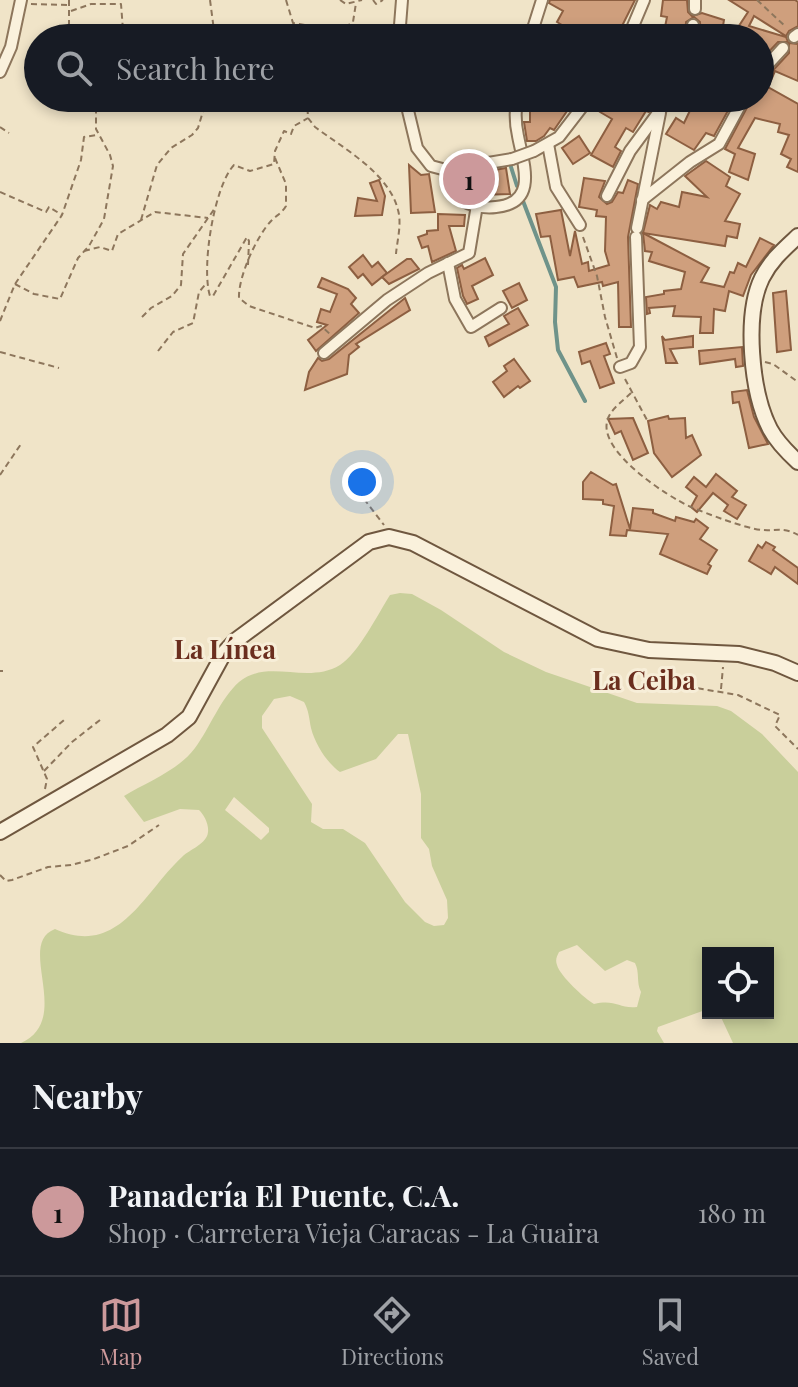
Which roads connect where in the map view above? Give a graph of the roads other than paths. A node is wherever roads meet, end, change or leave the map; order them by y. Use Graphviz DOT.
graph roads {
  1 [pos="402,0"];
  2 [pos="542,0"];
  3 [pos="644,0"];
  4 [pos="21,2"];
  5 [pos="400,24"];
  6 [pos="534,24"];
  7 [pos="634,24"];
  8 [pos="783,48"];
  9 [pos="774,58"];
  10 [pos="0,72"];
  11 [pos="408,112"];
  12 [pos="515,112"];
  13 [pos="580,112"];
  14 [pos="736,112"];
  15 [pos="660,113"];
  16 [pos="548,144"];
  17 [pos="446,170"];
  18 [pos="607,196"];
  19 [pos="642,200"];
  20 [pos="477,205"];
  21 [pos="580,225"];
  22 [pos="798,236"];
  23 [pos="448,263"];
  24 [pos="501,308"];
  25 [pos="324,353"];
  26 [pos="620,367"];
  27 [pos="798,462"];
  28 [pos="798,673"];
  29 [pos="0,832"];
  1 -- 5 [label="street"];
  2 -- 6 [label="street"];
  3 -- 7 [label="street"];
  4 -- 10 [label="street"];
  8 -- 9 [label="street"];
  11 -- 17 [label="street"];
  12 -- 20 [label="street"];
  13 -- 16 [label="street"];
  14 -- 19 [label="street"];
  15 -- 18 [label="street"];
  15 -- 19 [label="street"];
  16 -- 17 [label="street, bridge"];
  16 -- 21 [label="street"];
  17 -- 20 [label="street"];
  19 -- 26 [label="street"];
  20 -- 23 [label="street"];
  22 -- 27 [label="main road"];
  23 -- 24 [label="street"];
  23 -- 25 [label="street"];
  28 -- 29 [label="main road"];
}
